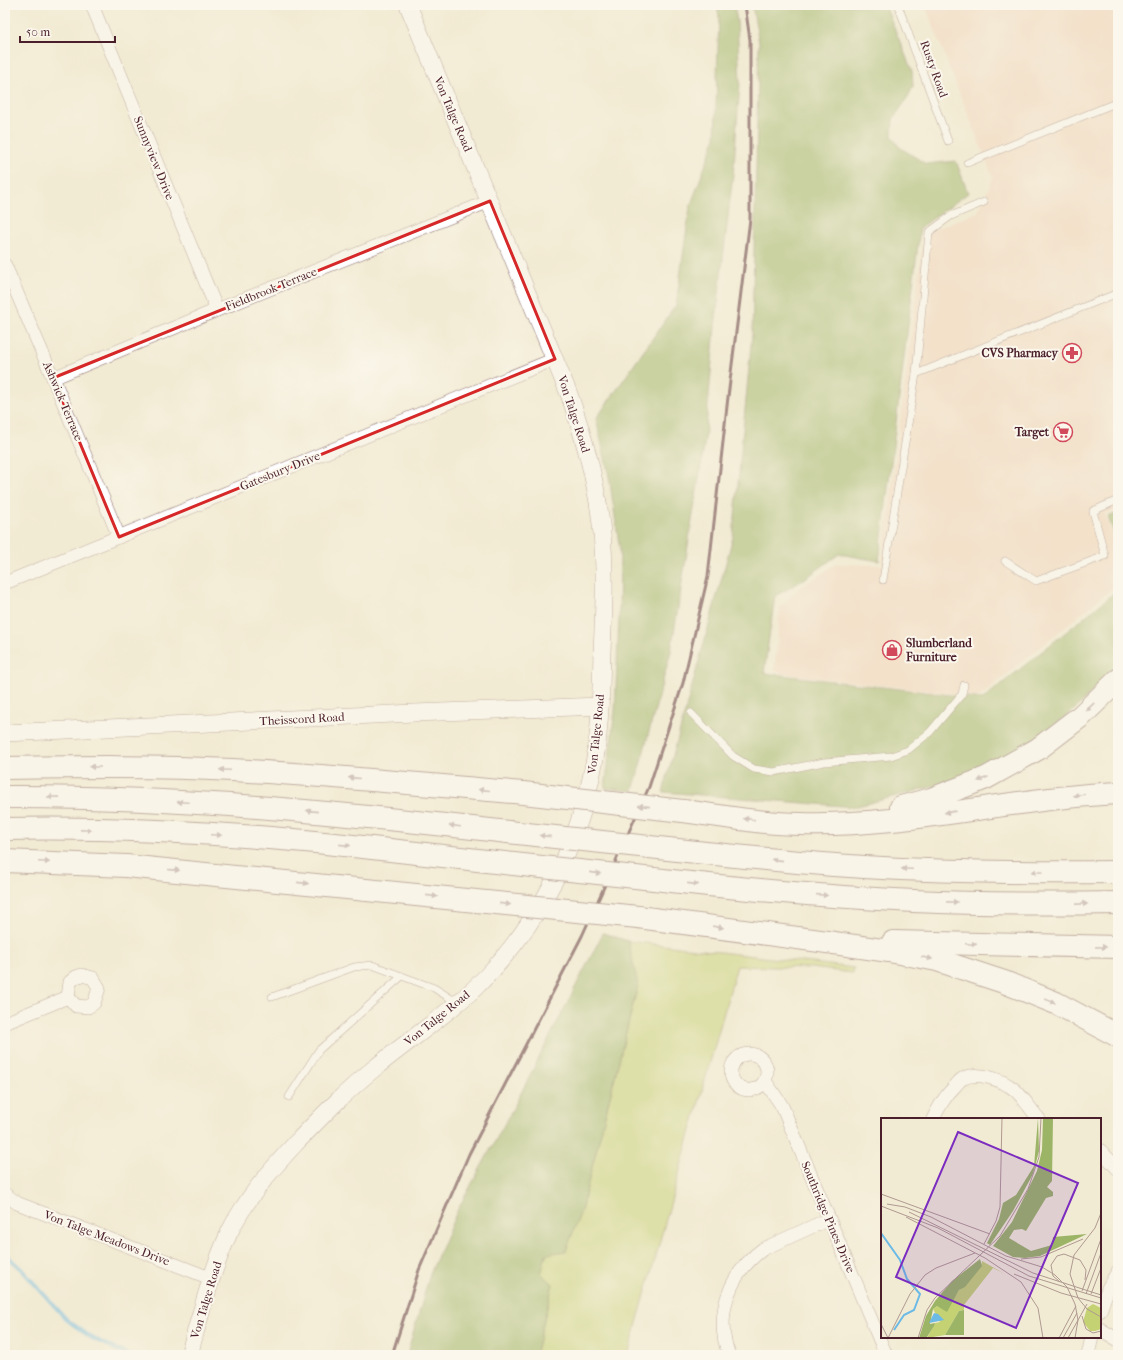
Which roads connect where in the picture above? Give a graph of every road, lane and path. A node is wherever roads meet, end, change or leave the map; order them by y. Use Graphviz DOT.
graph roads {
  1 [pos="92,5"];
  2 [pos="408,5"];
  3 [pos="898,5"];
  4 [pos="1118,102"];
  5 [pos="948,141"];
  6 [pos="967,164"];
  7 [pos="490,201"];
  8 [pos="984,202"];
  9 [pos="5,265"];
  10 [pos="1118,292"];
  11 [pos="217,310"];
  12 [pos="555,359"];
  13 [pos="916,374"];
  14 [pos="53,378"];
  15 [pos="1118,500"];
  16 [pos="119,537"];
  17 [pos="1005,562"];
  18 [pos="883,580"];
  19 [pos="5,583"];
  20 [pos="1118,680"];
  21 [pos="964,685"];
  22 [pos="600,706"];
  23 [pos="691,713"];
  24 [pos="5,733"];
  25 [pos="5,768"];
  26 [pos="1118,793"];
  27 [pos="5,797"];
  28 [pos="801,824"];
  29 [pos="5,829"];
  30 [pos="5,861"];
  31 [pos="1118,872"];
  32 [pos="1118,903"];
  33 [pos="820,941"];
  34 [pos="1118,947"];
  35 [pos="402,976"];
  36 [pos="68,997"];
  37 [pos="272,997"];
  38 [pos="458,1003"];
  39 [pos="5,1023"];
  40 [pos="1118,1036"];
  41 [pos="765,1081"];
  42 [pos="289,1097"];
  43 [pos="934,1118"];
  44 [pos="1038,1118"];
  45 [pos="1101,1151"];
  46 [pos="1118,1169"];
  47 [pos="5,1194"];
  48 [pos="829,1219"];
  49 [pos="1118,1272"];
  50 [pos="210,1278"];
  51 [pos="1101,1308"];
  52 [pos="1101,1330"];
  53 [pos="1092,1338"];
  54 [pos="1118,1340"];
  55 [pos="190,1355"];
  56 [pos="729,1355"];
  57 [pos="886,1355"];
  58 [pos="1088,1355"];
  1 -- 11 [label="street, Sunnyview Drive"];
  2 -- 7 [label="street, Von Talge Road"];
  3 -- 5 [label="lane, Rusty Road"];
  4 -- 6 [label="lane"];
  7 -- 11 [label="street, Fieldbrook Terrace"];
  7 -- 12 [label="street, Von Talge Road"];
  8 -- 13 [label="lane"];
  9 -- 14 [label="street, Ashwick Terrace"];
  10 -- 13 [label="lane"];
  11 -- 14 [label="street, Fieldbrook Terrace"];
  12 -- 16 [label="street, Gatesbury Drive"];
  12 -- 22 [label="street, Von Talge Road"];
  13 -- 18 [label="lane"];
  14 -- 16 [label="street, Ashwick Terrace"];
  15 -- 17 [label="lane"];
  16 -- 19 [label="street, Gatesbury Drive"];
  20 -- 28 [label="highway, one-way"];
  21 -- 23 [label="lane"];
  22 -- 24 [label="street, Theisscord Road"];
  22 -- 38 [label="street, Von Talge Road"];
  28 -- 25 [label="highway, one-way, bridge"];
  26 -- 28 [label="highway, one-way"];
  31 -- 27 [label="highway, one-way, bridge"];
  29 -- 32 [label="highway, one-way, bridge"];
  30 -- 33 [label="highway, one-way, bridge"];
  33 -- 34 [label="highway, one-way"];
  33 -- 40 [label="highway, one-way"];
  35 -- 37 [label="lane"];
  35 -- 38 [label="lane"];
  35 -- 42 [label="lane"];
  36 -- 39 [label="street"];
  38 -- 50 [label="street, Von Talge Road"];
  41 -- 48 [label="street, Southridge Pines Drive"];
  43 -- 44 [label="street"];
  45 -- 46 [label="street"];
  47 -- 50 [label="street, Von Talge Meadows Drive"];
  48 -- 56 [label="street"];
  48 -- 57 [label="street, Southridge Pines Drive"];
  49 -- 51 [label="street"];
  50 -- 55 [label="street, Von Talge Road"];
  52 -- 54 [label="street"];
  53 -- 58 [label="street"];
}
